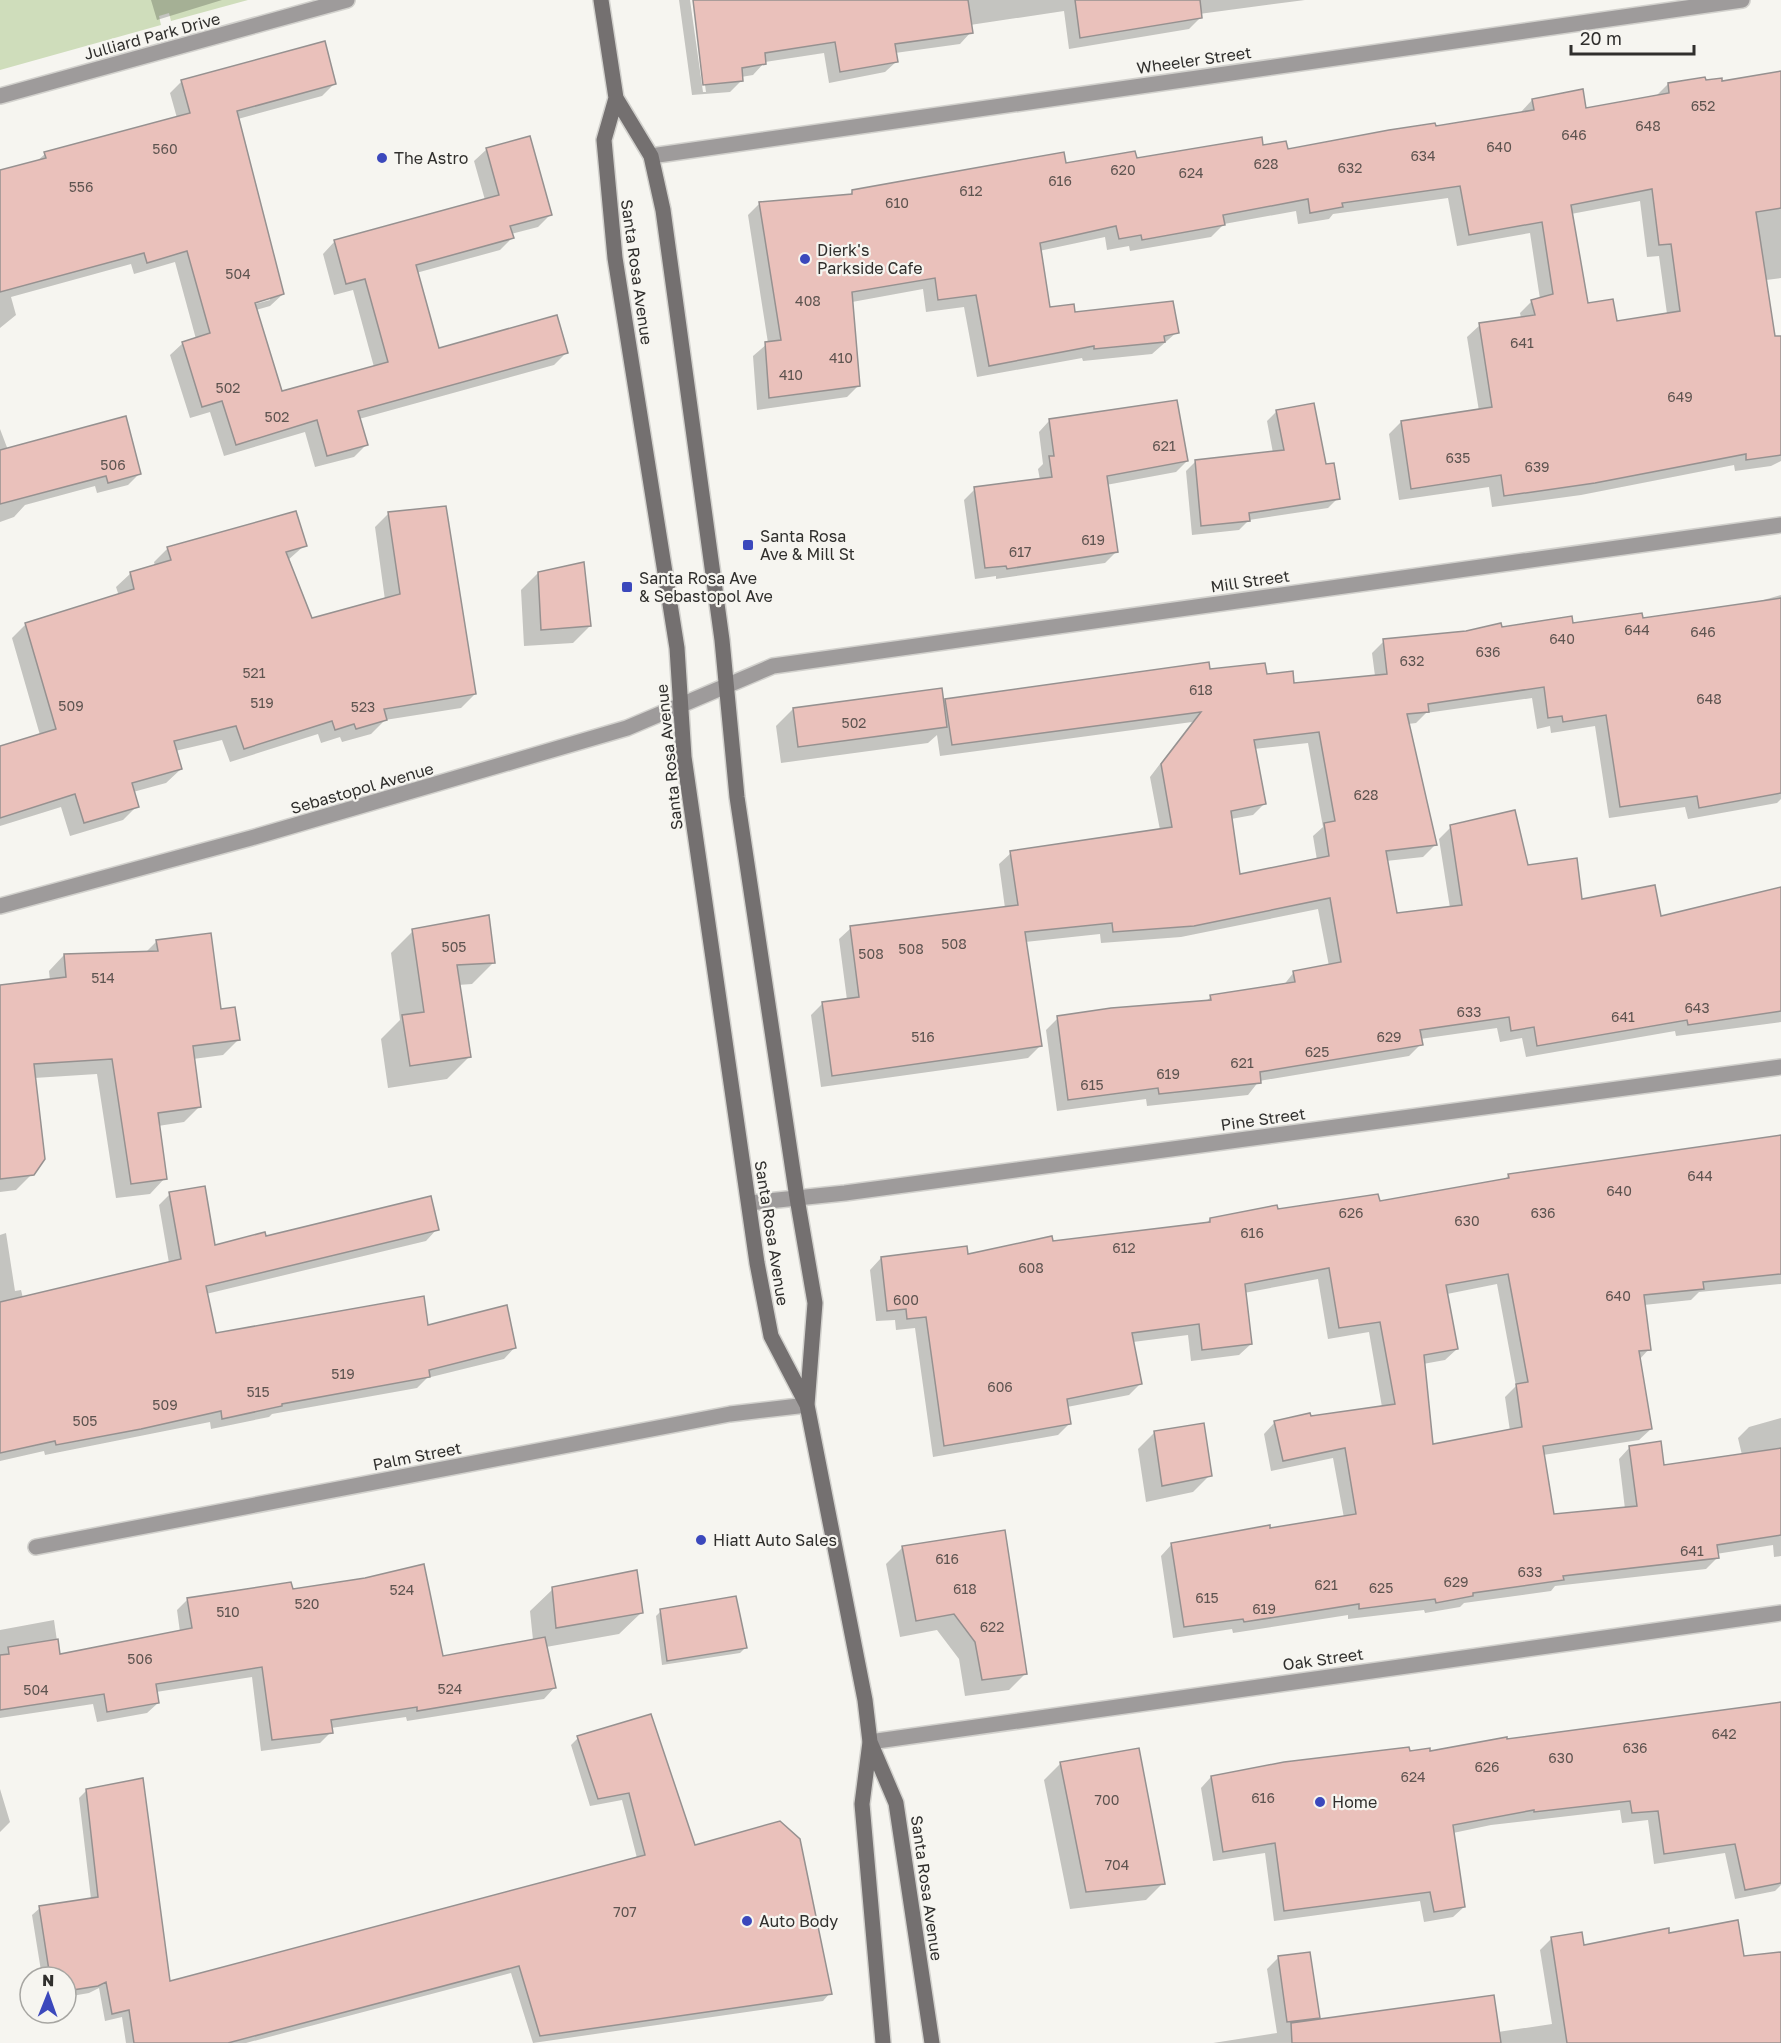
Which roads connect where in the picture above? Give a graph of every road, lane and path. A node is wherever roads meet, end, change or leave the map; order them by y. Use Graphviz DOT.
graph roads {
  1 [pos="347,0"];
  2 [pos="602,0"];
  3 [pos="1742,0"];
  4 [pos="0,96"];
  5 [pos="616,98"];
  6 [pos="651,156"];
  7 [pos="1781,525"];
  8 [pos="726,685"];
  9 [pos="679,704"];
  10 [pos="0,906"];
  11 [pos="1781,1067"];
  12 [pos="797,1198"];
  13 [pos="749,1203"];
  14 [pos="807,1405"];
  15 [pos="36,1547"];
  16 [pos="1781,1613"];
  17 [pos="870,1742"];
  18 [pos="883,2043"];
  19 [pos="932,2043"];
  1 -- 4 [label="street, Julliard Park Drive"];
  2 -- 5 [label="main road, Santa Rosa Avenue"];
  3 -- 6 [label="street, Wheeler Street"];
  5 -- 6 [label="main road, Santa Rosa Avenue"];
  5 -- 9 [label="main road, Santa Rosa Avenue"];
  6 -- 8 [label="main road, Santa Rosa Avenue"];
  7 -- 8 [label="street, Mill Street"];
  8 -- 9 [label="street, Sebastopol Avenue"];
  8 -- 12 [label="main road, Santa Rosa Avenue"];
  9 -- 10 [label="street, Sebastopol Avenue"];
  9 -- 13 [label="main road, Santa Rosa Avenue"];
  11 -- 12 [label="street, Pine Street"];
  12 -- 13 [label="street, Pine Street"];
  12 -- 14 [label="main road, Santa Rosa Avenue"];
  13 -- 14 [label="main road, Santa Rosa Avenue"];
  14 -- 15 [label="street, Palm Street"];
  14 -- 17 [label="main road, Santa Rosa Avenue"];
  16 -- 17 [label="street, Oak Street"];
  17 -- 18 [label="main road, Santa Rosa Avenue"];
  17 -- 19 [label="main road, Santa Rosa Avenue"];
}
